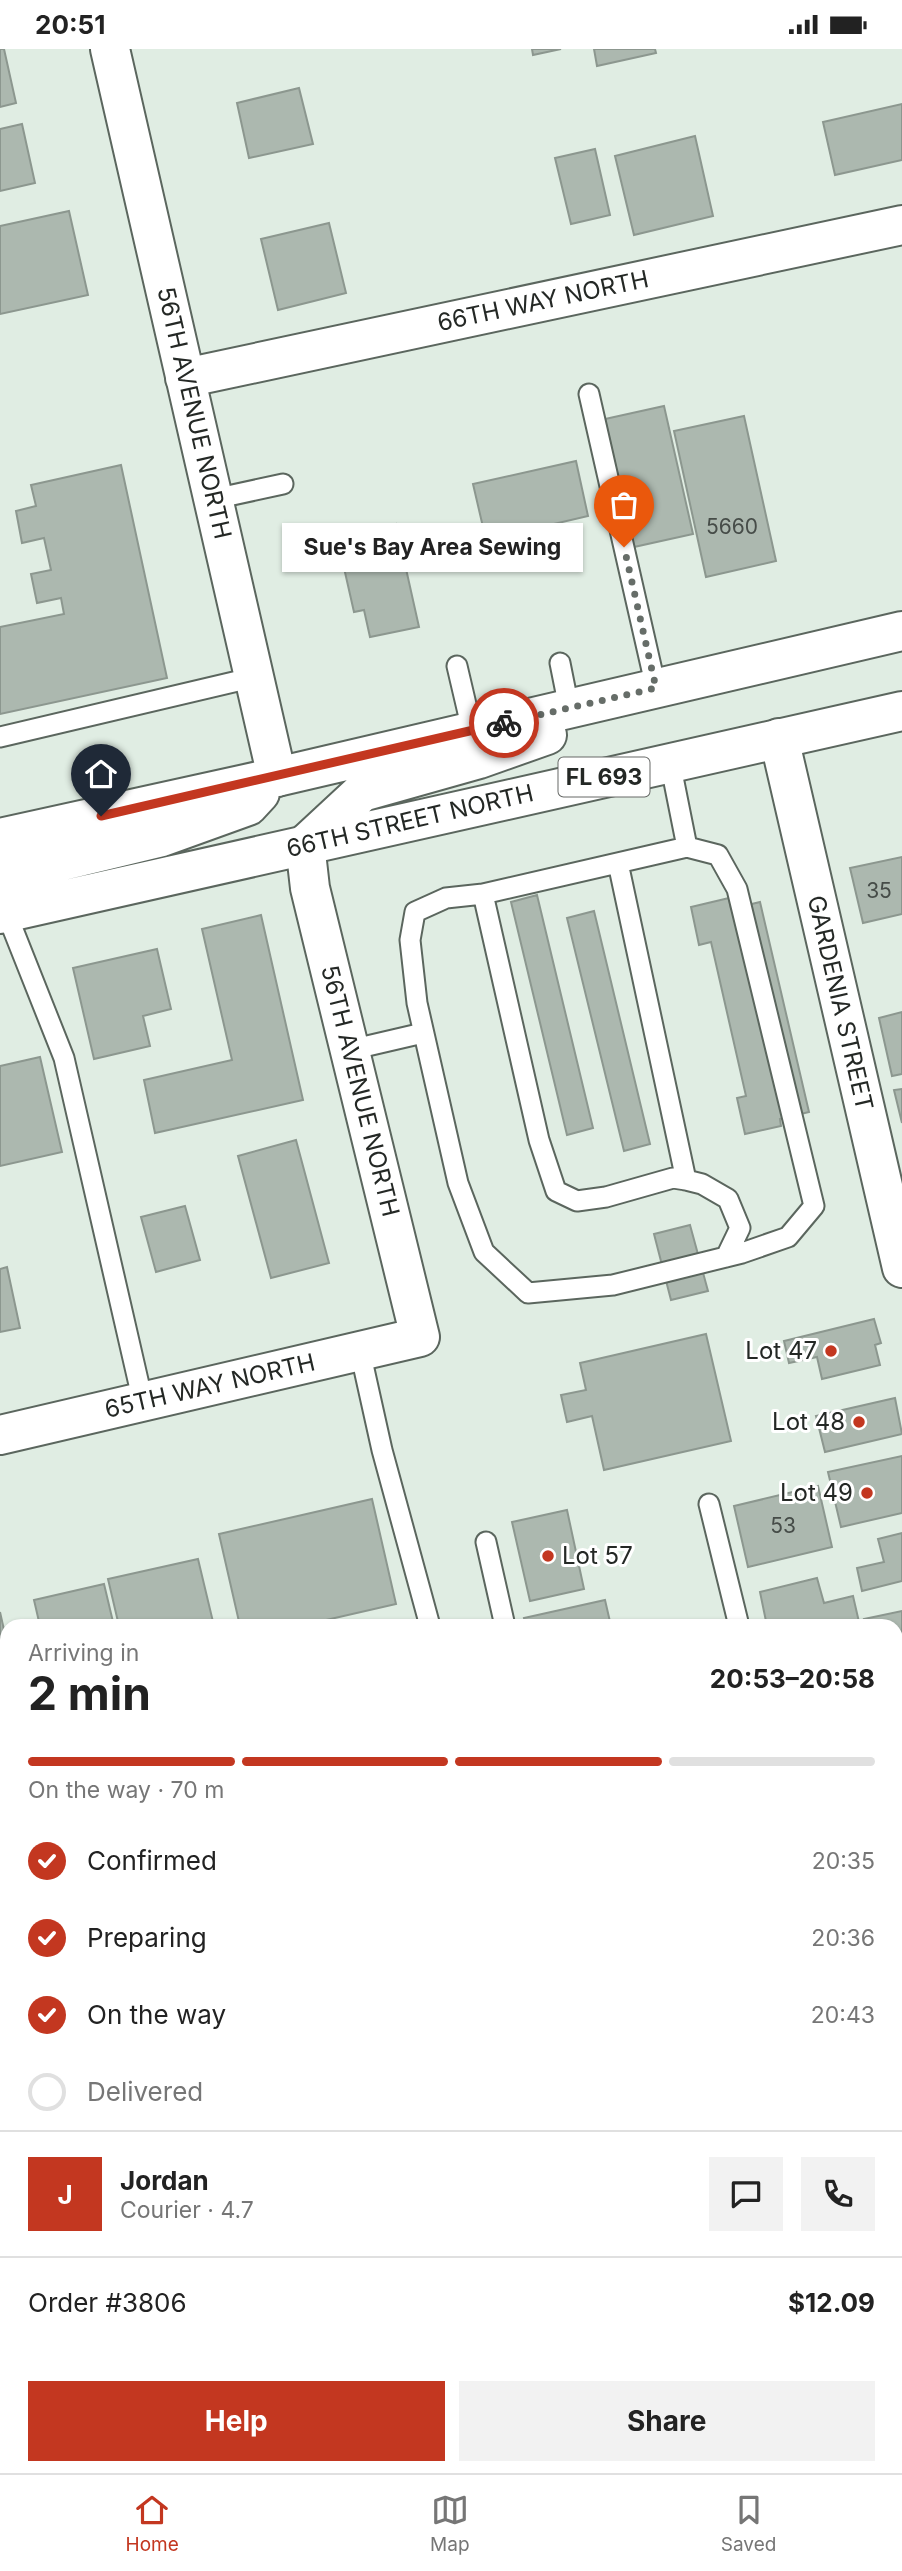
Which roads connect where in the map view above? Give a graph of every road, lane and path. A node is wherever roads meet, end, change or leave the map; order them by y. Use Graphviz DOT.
graph roads {
  1 [pos="110,49"];
  2 [pos="902,225"];
  3 [pos="184,378"];
  4 [pos="589,394"];
  5 [pos="283,484"];
  6 [pos="214,499"];
  7 [pos="902,631"];
  8 [pos="560,663"];
  9 [pos="457,666"];
  10 [pos="255,677"];
  11 [pos="671,685"];
  12 [pos="569,708"];
  13 [pos="902,711"];
  14 [pos="472,730"];
  15 [pos="0,737"];
  16 [pos="779,738"];
  17 [pos="670,762"];
  18 [pos="277,777"];
  19 [pos="0,838"];
  20 [pos="305,844"];
  21 [pos="687,847"];
  22 [pos="618,863"];
  23 [pos="0,876"];
  24 [pos="483,894"];
  25 [pos="3,913"];
  26 [pos="423,1033"];
  27 [pos="350,1050"];
  28 [pos="686,1181"];
  29 [pos="726,1257"];
  30 [pos="902,1268"];
  31 [pos="420,1337"];
  32 [pos="360,1351"];
  33 [pos="143,1402"];
  34 [pos="0,1435"];
  35 [pos="709,1504"];
  36 [pos="486,1542"];
  37 [pos="428,1619"];
  38 [pos="503,1619"];
  39 [pos="737,1619"];
  1 -- 3 [label="street, 56TH AVENUE NORTH"];
  2 -- 3 [label="street, 66TH WAY NORTH"];
  3 -- 6 [label="street, 56TH AVENUE NORTH"];
  4 -- 11 [label="lane"];
  5 -- 6 [label="lane"];
  6 -- 10 [label="street, 56TH AVENUE NORTH"];
  7 -- 11 [label="street"];
  8 -- 12 [label="lane"];
  9 -- 14 [label="lane"];
  10 -- 15 [label="lane"];
  10 -- 18 [label="street, 56TH AVENUE NORTH"];
  11 -- 12 [label="street"];
  11 -- 20 [label="street"];
  12 -- 14 [label="street"];
  13 -- 16 [label="street, 66TH STREET NORTH / FL 693"];
  14 -- 18 [label="street"];
  16 -- 17 [label="street, 66TH STREET NORTH / FL 693"];
  16 -- 30 [label="street, GARDENIA STREET"];
  17 -- 20 [label="street, 66TH STREET NORTH / FL 693"];
  17 -- 21 [label="lane"];
  18 -- 19 [label="street"];
  18 -- 23 [label="street"];
  20 -- 25 [label="street, 66TH STREET NORTH / FL 693"];
  20 -- 27 [label="street, 56TH AVENUE NORTH"];
  21 -- 22 [label="lane"];
  21 -- 29 [label="lane"];
  22 -- 24 [label="lane"];
  22 -- 28 [label="lane"];
  24 -- 26 [label="lane"];
  24 -- 28 [label="lane"];
  25 -- 33 [label="lane"];
  26 -- 27 [label="lane"];
  26 -- 29 [label="lane"];
  27 -- 31 [label="street, 56TH AVENUE NORTH"];
  28 -- 29 [label="lane"];
  31 -- 32 [label="street, 65TH WAY NORTH"];
  32 -- 33 [label="street, 65TH WAY NORTH"];
  32 -- 37 [label="lane"];
  33 -- 34 [label="street, 65TH WAY NORTH"];
  35 -- 39 [label="lane"];
  36 -- 38 [label="lane"];
}
